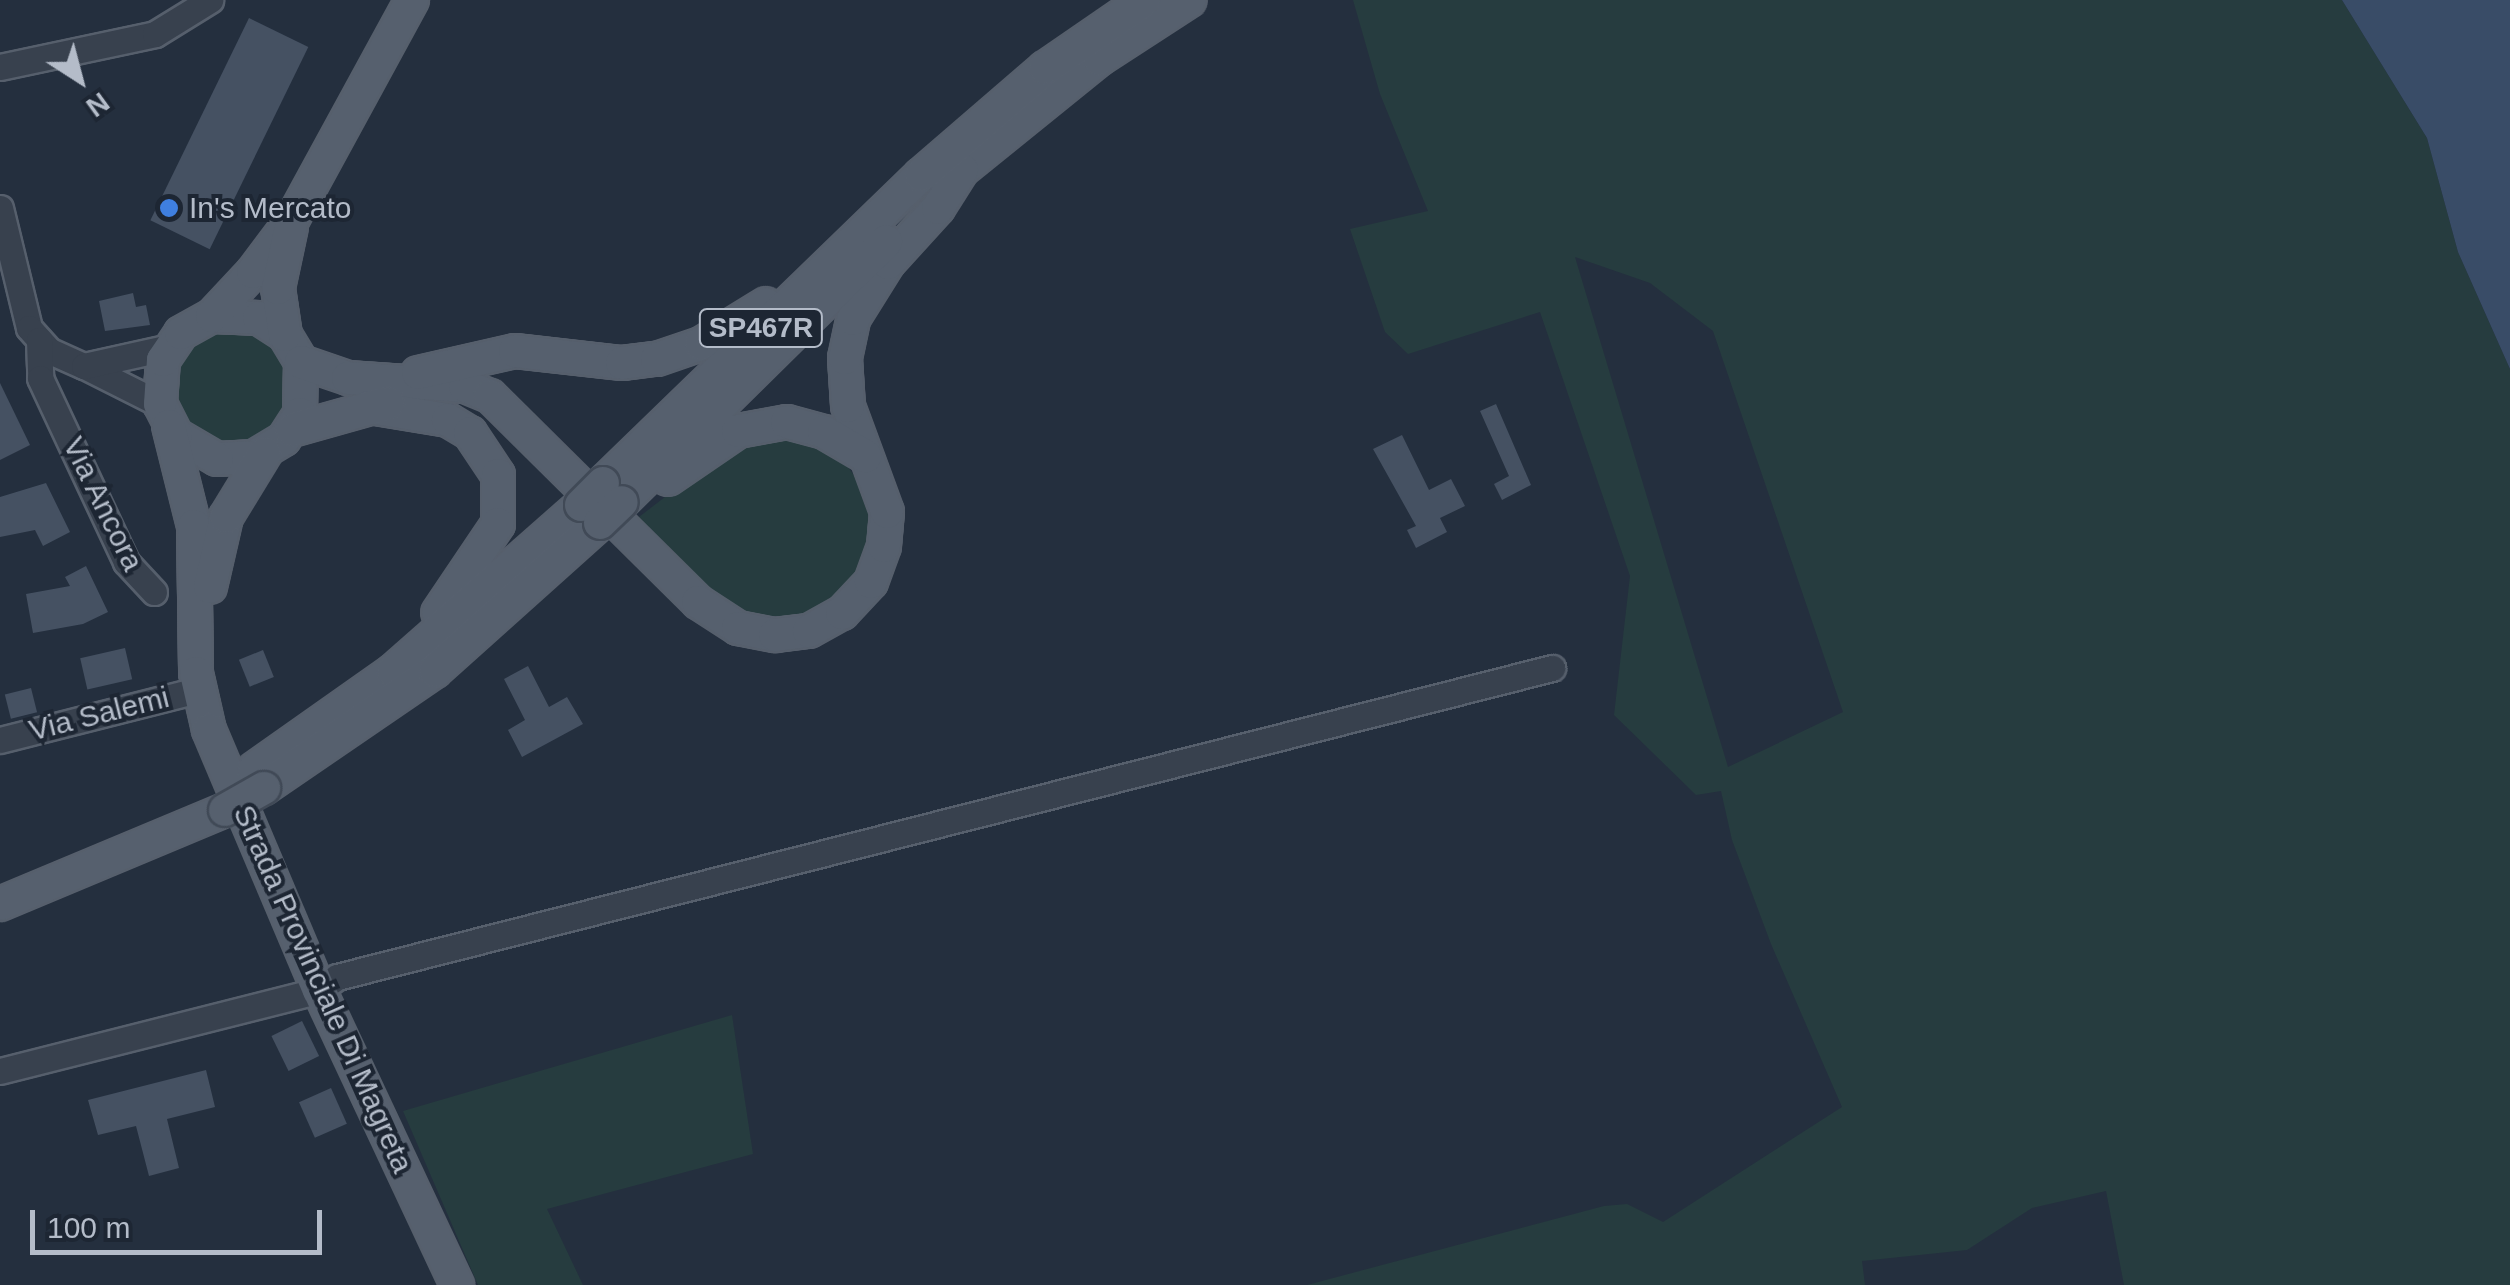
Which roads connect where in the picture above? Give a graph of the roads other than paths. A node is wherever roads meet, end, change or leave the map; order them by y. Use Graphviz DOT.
graph roads {
  1 [pos="210,0"];
  2 [pos="412,0"];
  3 [pos="1144,0"];
  4 [pos="1190,0"];
  5 [pos="0,67"];
  6 [pos="962,170"];
  7 [pos="0,208"];
  8 [pos="292,220"];
  9 [pos="825,266"];
  10 [pos="212,316"];
  11 [pos="39,340"];
  12 [pos="170,347"];
  13 [pos="293,349"];
  14 [pos="77,363"];
  15 [pos="348,378"];
  16 [pos="369,407"];
  17 [pos="59,411"];
  18 [pos="164,415"];
  19 [pos="523,424"];
  20 [pos="292,430"];
  21 [pos="265,452"];
  22 [pos="865,456"];
  23 [pos="608,501"];
  24 [pos="154,592"];
  25 [pos="1552,668"];
  26 [pos="393,671"];
  27 [pos="198,690"];
  28 [pos="0,740"];
  29 [pos="259,779"];
  30 [pos="0,904"];
  31 [pos="319,990"];
  32 [pos="0,1071"];
  33 [pos="457,1285"];
  1 -- 5 [label="street"];
  2 -- 8 [label="main road"];
  3 -- 9 [label="main road, SP467R"];
  4 -- 6 [label="main road, SP467R"];
  6 -- 22 [label="main road"];
  6 -- 23 [label="main road, SP467R"];
  7 -- 11 [label="street, Via Ancora"];
  8 -- 10 [label="main road"];
  8 -- 13 [label="main road"];
  9 -- 15 [label="main road"];
  9 -- 23 [label="main road, SP467R"];
  10 -- 12 [label="main road"];
  10 -- 13 [label="main road"];
  11 -- 14 [label="street"];
  11 -- 17 [label="street, Via Ancora"];
  12 -- 14 [label="street"];
  12 -- 18 [label="main road"];
  13 -- 15 [label="main road"];
  13 -- 20 [label="main road"];
  14 -- 17 [label="street, Via Ancora"];
  14 -- 18 [label="street"];
  15 -- 19 [label="main road"];
  16 -- 19 [label="main road"];
  16 -- 20 [label="main road"];
  16 -- 26 [label="main road"];
  17 -- 24 [label="street, Via Ancora"];
  18 -- 21 [label="main road"];
  18 -- 27 [label="main road"];
  19 -- 22 [label="main road"];
  20 -- 21 [label="main road"];
  21 -- 27 [label="main road"];
  22 -- 23 [label="main road"];
  23 -- 26 [label="main road, SP467R"];
  23 -- 29 [label="main road, SP467R"];
  25 -- 31 [label="street"];
  26 -- 29 [label="main road, SP467R"];
  27 -- 28 [label="street, Via Salemi"];
  27 -- 31 [label="main road, Strada Provinciale Di Magreta"];
  29 -- 30 [label="main road, SP467R, bridge"];
  31 -- 32 [label="street"];
  31 -- 33 [label="main road, Strada Provinciale Di Magreta"];
}
